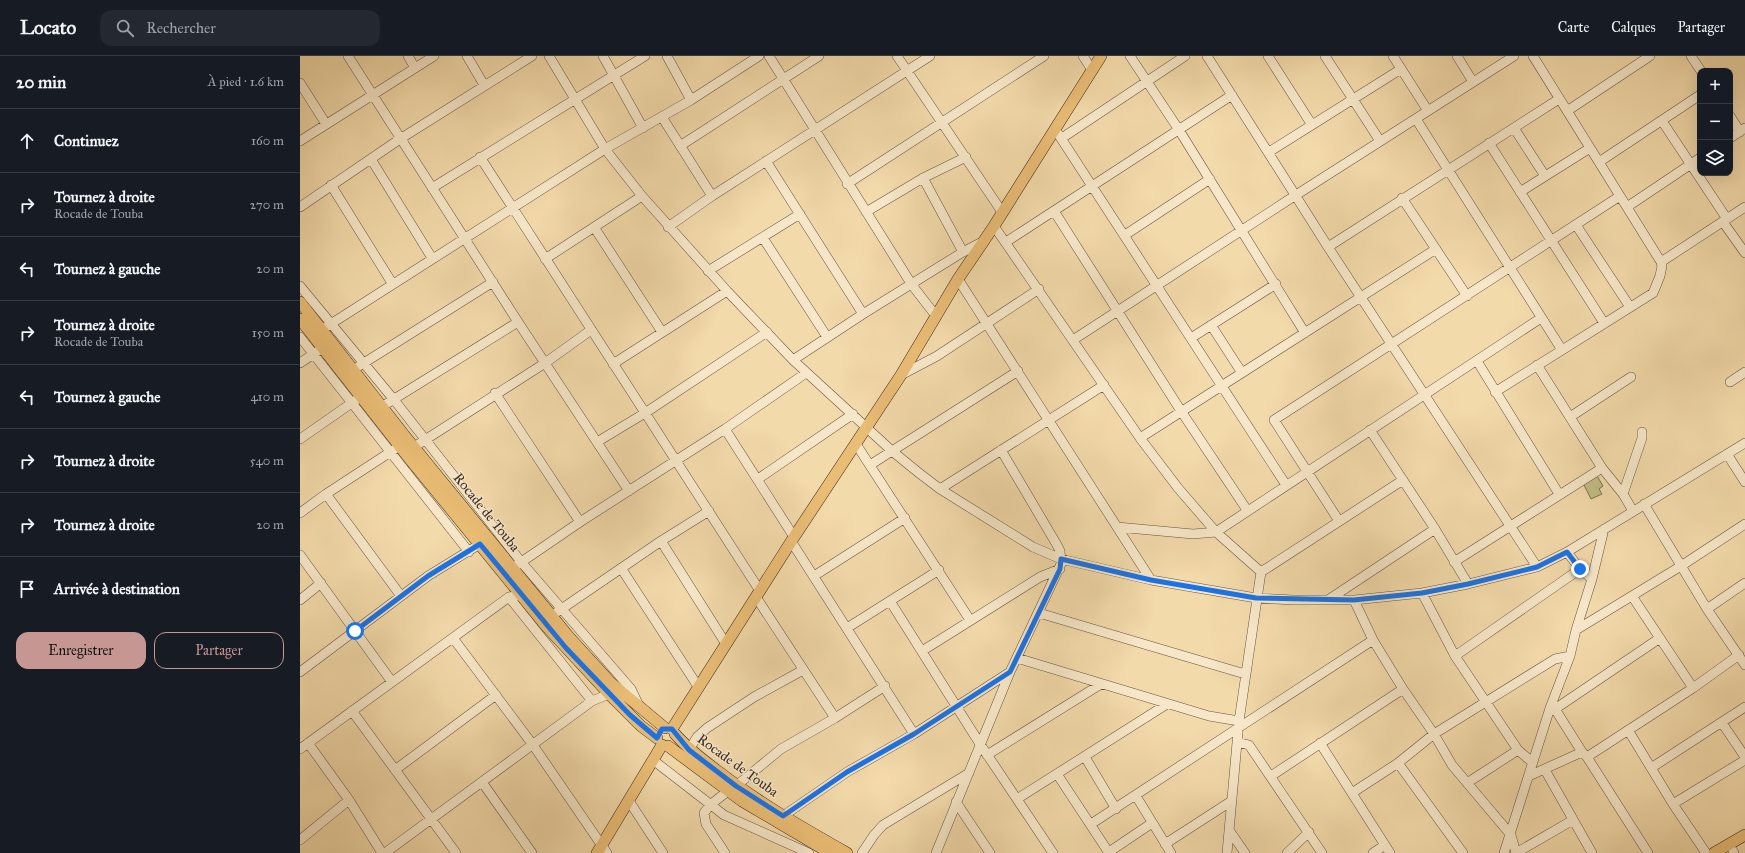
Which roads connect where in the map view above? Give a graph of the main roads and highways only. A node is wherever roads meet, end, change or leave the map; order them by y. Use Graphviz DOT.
graph roads {
  1 [pos="1101,56"];
  2 [pos="300,302"];
  3 [pos="300,319"];
  4 [pos="671,730"];
  5 [pos="662,743"];
  6 [pos="732,788"];
  7 [pos="1745,835"];
  8 [pos="1745,844"];
  9 [pos="602,850"];
  10 [pos="1732,852"];
  11 [pos="830,853"];
  12 [pos="848,853"];
  13 [pos="1714,853"];
  1 -- 4 [label="main road"];
  2 -- 4 [label="main road, Rocade de Touba"];
  3 -- 5 [label="main road, Rocade de Touba"];
  4 -- 5 [label="main road"];
  4 -- 5 [label="main road"];
  4 -- 6 [label="main road, Rocade de Touba"];
  5 -- 6 [label="main road, Rocade de Touba"];
  5 -- 9 [label="main road"];
  6 -- 11 [label="main road, Rocade de Touba"];
  6 -- 12 [label="main road, Rocade de Touba"];
  7 -- 13 [label="main road"];
  8 -- 10 [label="main road"];
}
